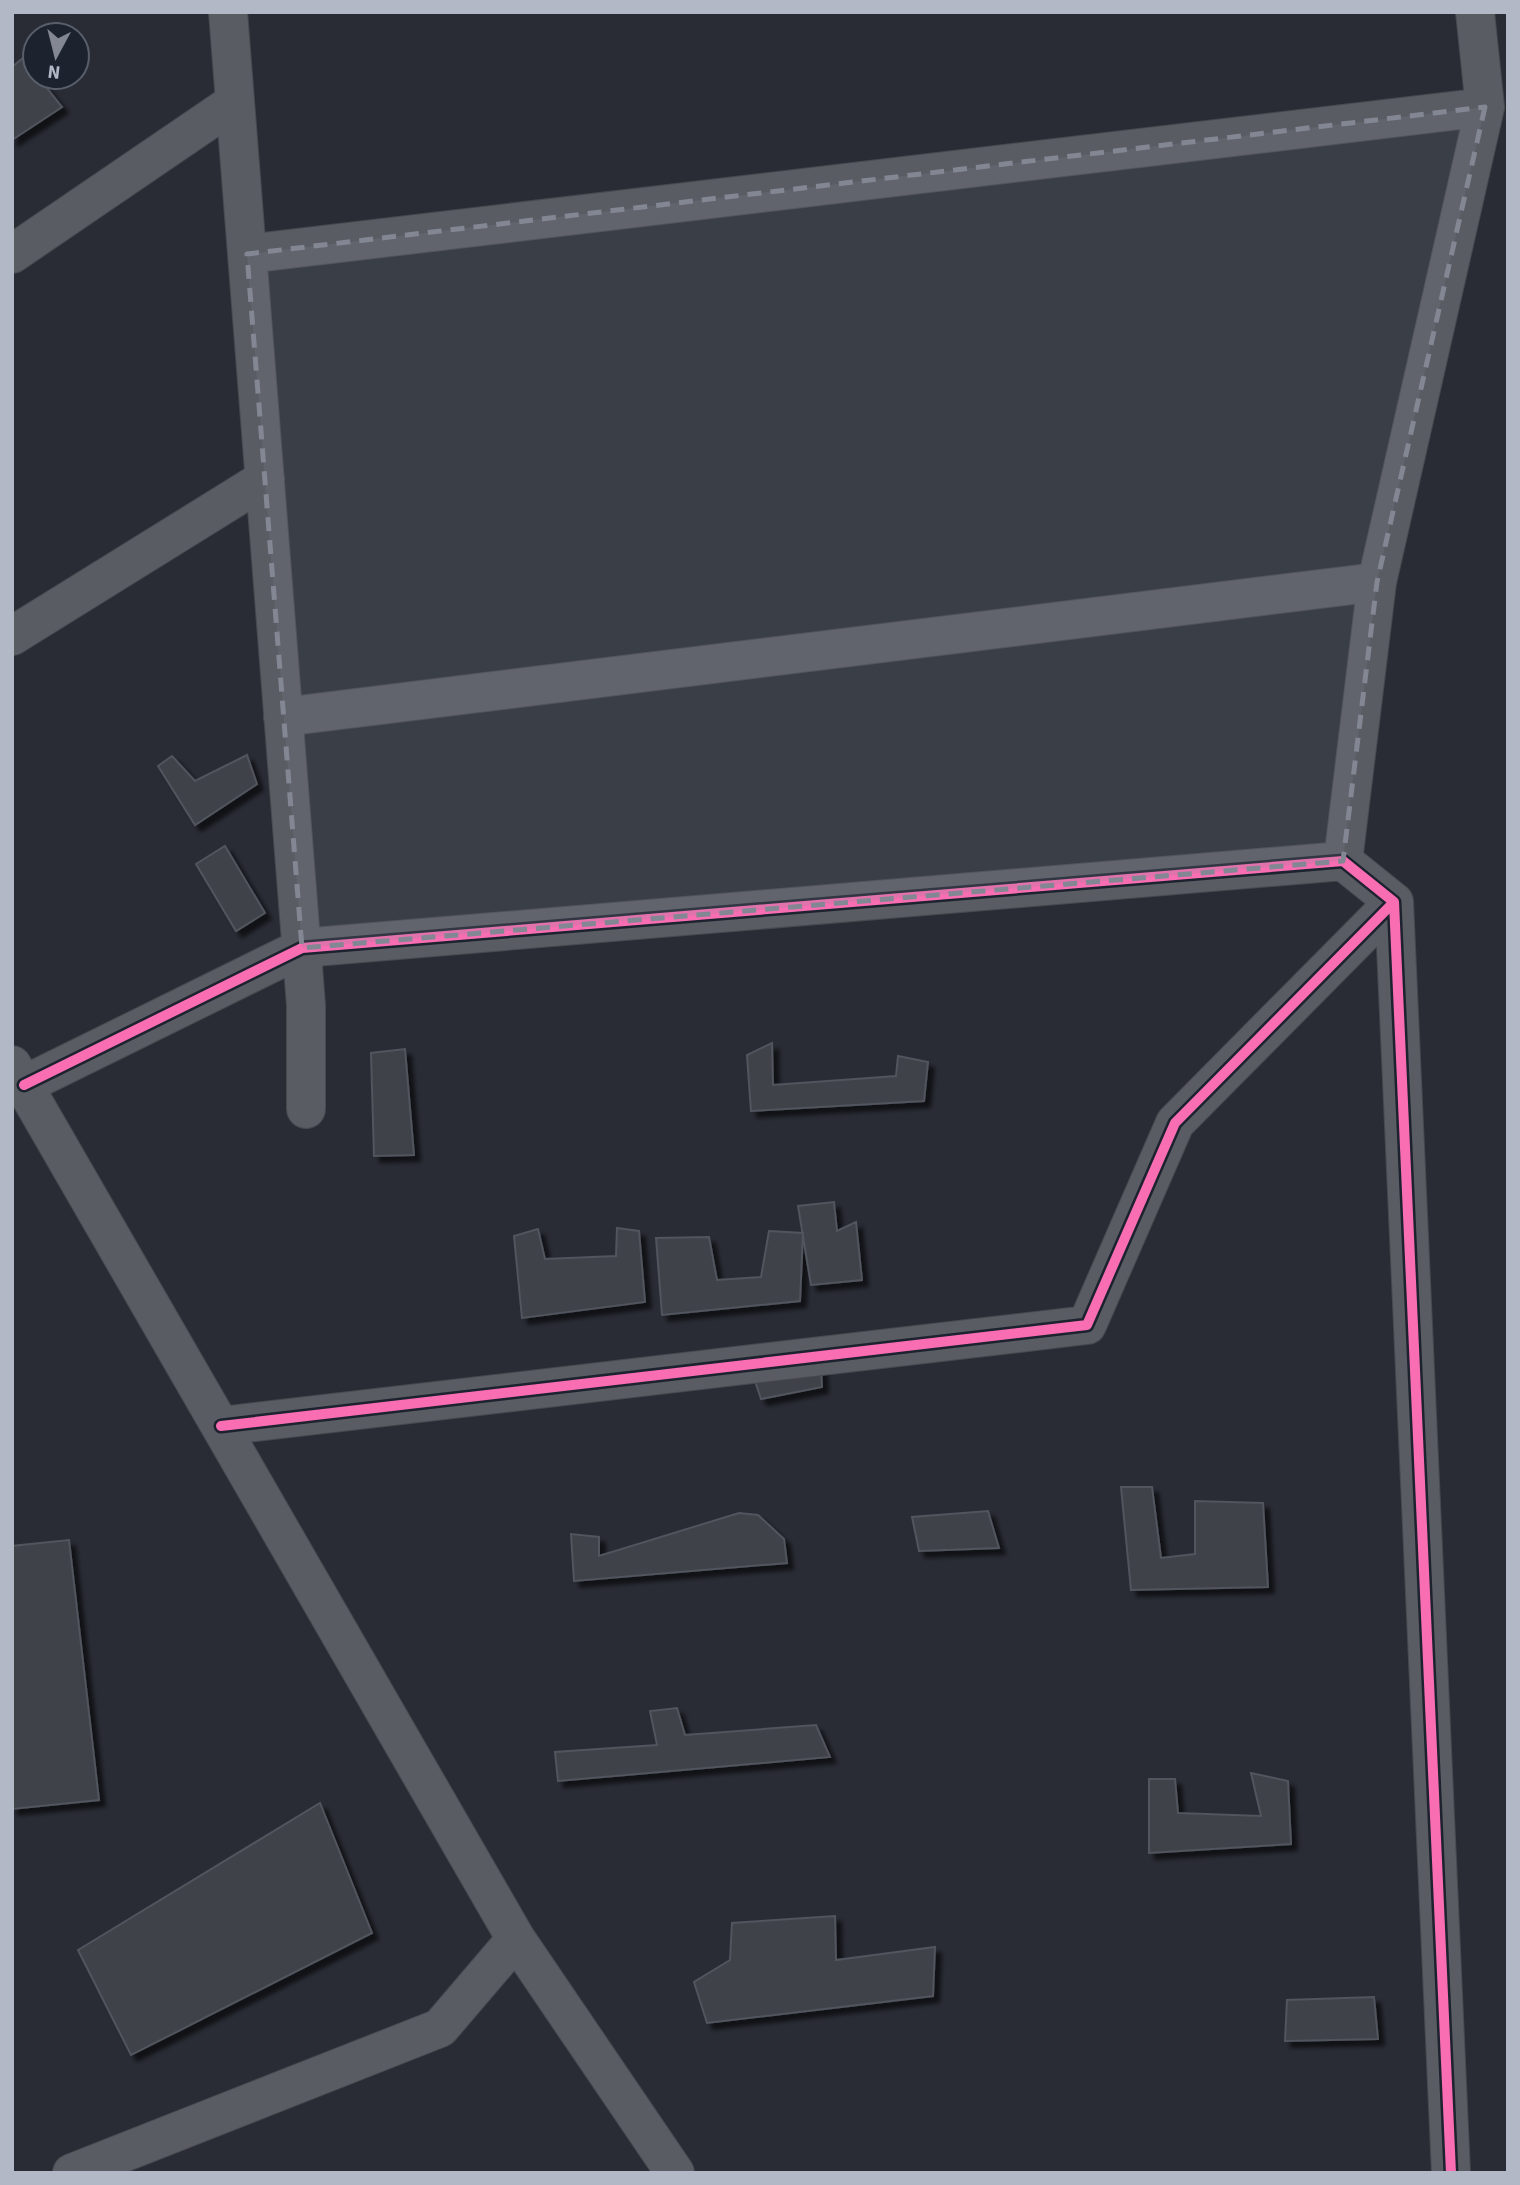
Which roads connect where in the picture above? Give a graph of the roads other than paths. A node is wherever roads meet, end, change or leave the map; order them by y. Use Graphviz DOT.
graph roads {
  1 [pos="228,12"];
  2 [pos="1475,12"];
  3 [pos="235,102"];
  4 [pos="1485,107"];
  5 [pos="12,254"];
  6 [pos="247,254"];
  7 [pos="265,479"];
  8 [pos="1377,582"];
  9 [pos="12,636"];
  10 [pos="284,717"];
  11 [pos="1343,860"];
  12 [pos="1394,902"];
  13 [pos="302,948"];
  14 [pos="18,1075"];
  15 [pos="306,1109"];
  16 [pos="221,1426"];
  17 [pos="516,1938"];
  18 [pos="72,2173"];
  19 [pos="676,2173"];
  20 [pos="1451,2173"];
  1 -- 3 [label="street"];
  2 -- 4 [label="street"];
  3 -- 5 [label="street"];
  3 -- 6 [label="street"];
  4 -- 6 [label="street"];
  4 -- 8 [label="street"];
  6 -- 7 [label="street"];
  7 -- 9 [label="street"];
  7 -- 10 [label="street"];
  8 -- 10 [label="street"];
  8 -- 11 [label="street"];
  10 -- 13 [label="street"];
  11 -- 12 [label="street"];
  11 -- 13 [label="street"];
  12 -- 16 [label="street"];
  12 -- 20 [label="street"];
  13 -- 14 [label="street"];
  13 -- 15 [label="street"];
  14 -- 16 [label="street"];
  16 -- 17 [label="street"];
  17 -- 18 [label="street"];
  17 -- 19 [label="street"];
}
